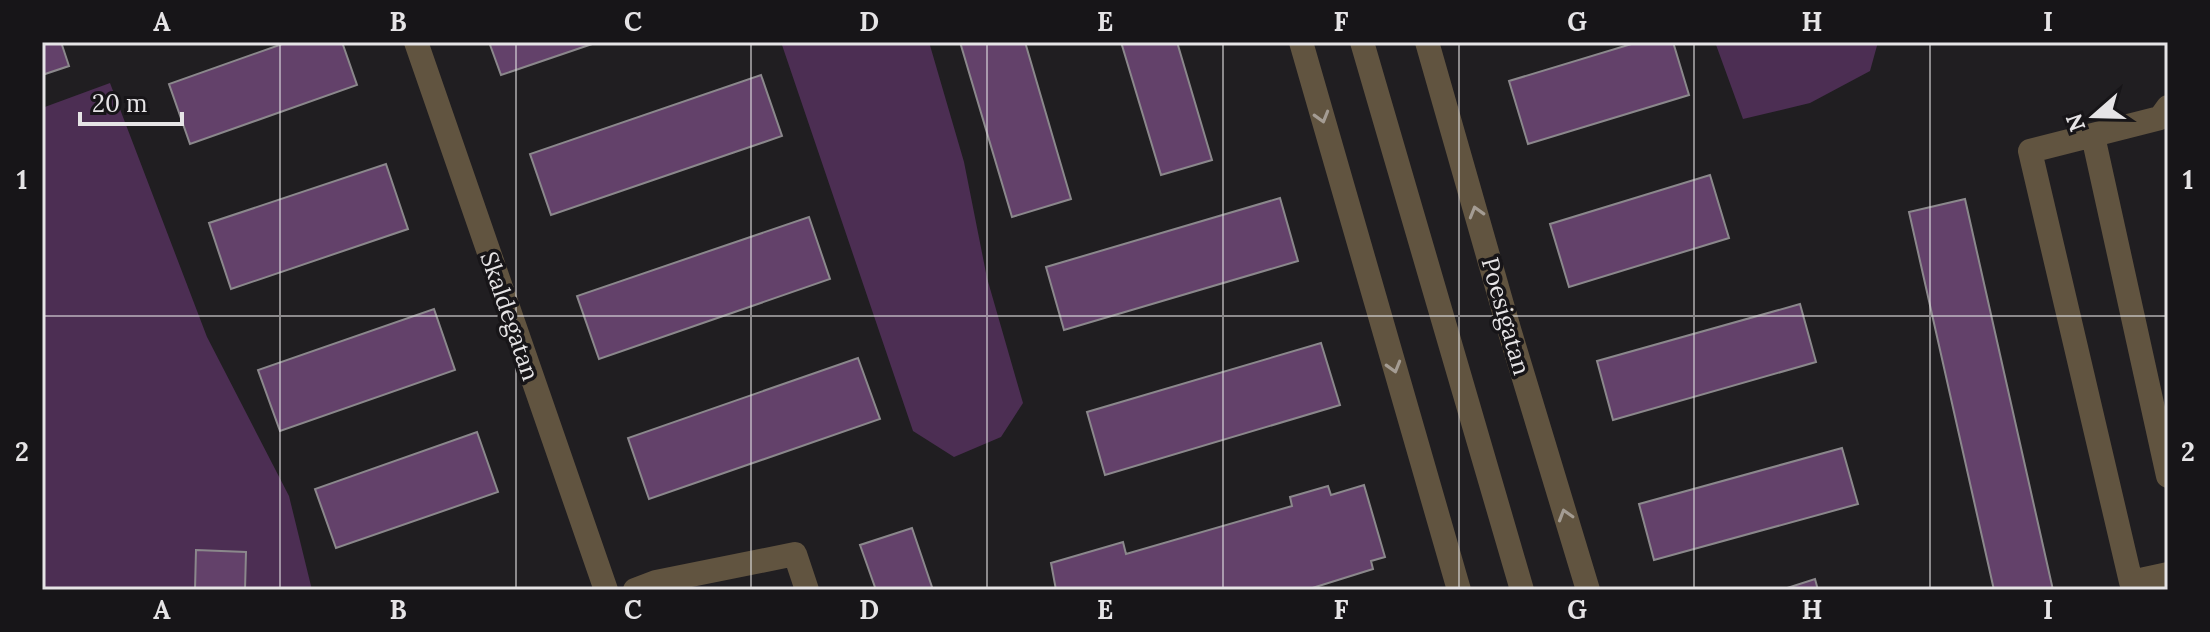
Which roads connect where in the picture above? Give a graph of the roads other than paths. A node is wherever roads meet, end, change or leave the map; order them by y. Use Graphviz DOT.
graph roads {
  1 [pos="416,42"];
  2 [pos="1301,42"];
  3 [pos="1362,42"];
  4 [pos="1427,42"];
  5 [pos="2168,107"];
  6 [pos="2093,136"];
  7 [pos="2168,476"];
  8 [pos="2168,574"];
  9 [pos="606,590"];
  10 [pos="635,590"];
  11 [pos="807,590"];
  12 [pos="1459,590"];
  13 [pos="1522,590"];
  14 [pos="1588,590"];
  1 -- 9 [label="street, Skaldegatan"];
  2 -- 12 [label="street, one-way"];
  3 -- 13 [label="street"];
  14 -- 4 [label="street, Poesigatan, one-way"];
  5 -- 6 [label="street"];
  6 -- 7 [label="street"];
  6 -- 8 [label="street"];
  10 -- 11 [label="street"];
}
